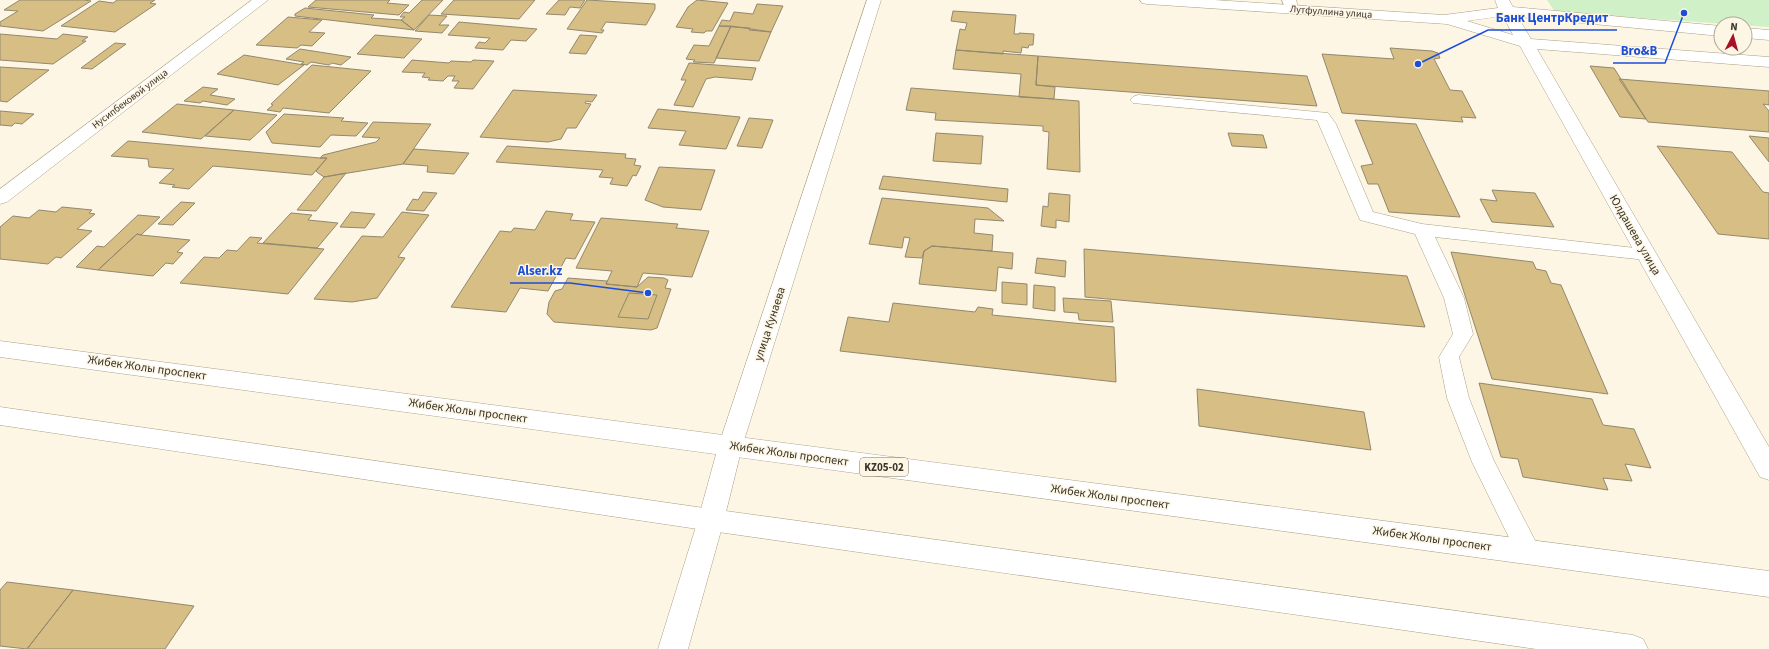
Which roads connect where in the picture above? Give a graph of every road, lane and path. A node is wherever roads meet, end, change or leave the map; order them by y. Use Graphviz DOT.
graph roads {
  1 [pos="261,0"];
  2 [pos="874,0"];
  3 [pos="1147,0"];
  4 [pos="1290,5"];
  5 [pos="1505,6"];
  6 [pos="1444,20"];
  7 [pos="1713,30"];
  8 [pos="1753,34"];
  9 [pos="1769,35"];
  10 [pos="1526,43"];
  11 [pos="1769,62"];
  12 [pos="1138,100"];
  13 [pos="0,198"];
  14 [pos="1422,230"];
  15 [pos="1646,254"];
  16 [pos="0,349"];
  17 [pos="0,416"];
  18 [pos="730,447"];
  19 [pos="1769,470"];
  20 [pos="711,520"];
  21 [pos="1529,552"];
  22 [pos="1769,584"];
  23 [pos="673,649"];
  24 [pos="1633,649"];
  1 -- 13 [label="main road, Нусипбековой улица"];
  2 -- 18 [label="main road, улица Кунаева"];
  3 -- 4 [label="main road, Лутфуллина улица"];
  4 -- 6 [label="main road, Лутфуллина улица"];
  5 -- 6 [label="main road, Лутфуллина улица"];
  5 -- 7 [label="main road, Лутфуллина улица"];
  5 -- 10 [label="main road, Юлдашева улица"];
  6 -- 10 [label="main road, Лутфуллина улица"];
  8 -- 9 [label="main road"];
  10 -- 11 [label="main road, Лутфуллина улица"];
  10 -- 15 [label="main road, Юлдашева улица"];
  12 -- 14 [label="lane"];
  14 -- 15 [label="lane"];
  14 -- 21 [label="lane"];
  15 -- 19 [label="main road, Юлдашева улица"];
  16 -- 18 [label="main road, Жибек Жолы проспект / KZ05-02"];
  17 -- 20 [label="main road"];
  18 -- 20 [label="main road, улица Кунаева"];
  18 -- 21 [label="main road, Жибек Жолы проспект / KZ05-02"];
  20 -- 23 [label="main road, улица Кунаева"];
  20 -- 24 [label="main road"];
  21 -- 22 [label="main road, Жибек Жолы проспект / KZ05-02"];
}
